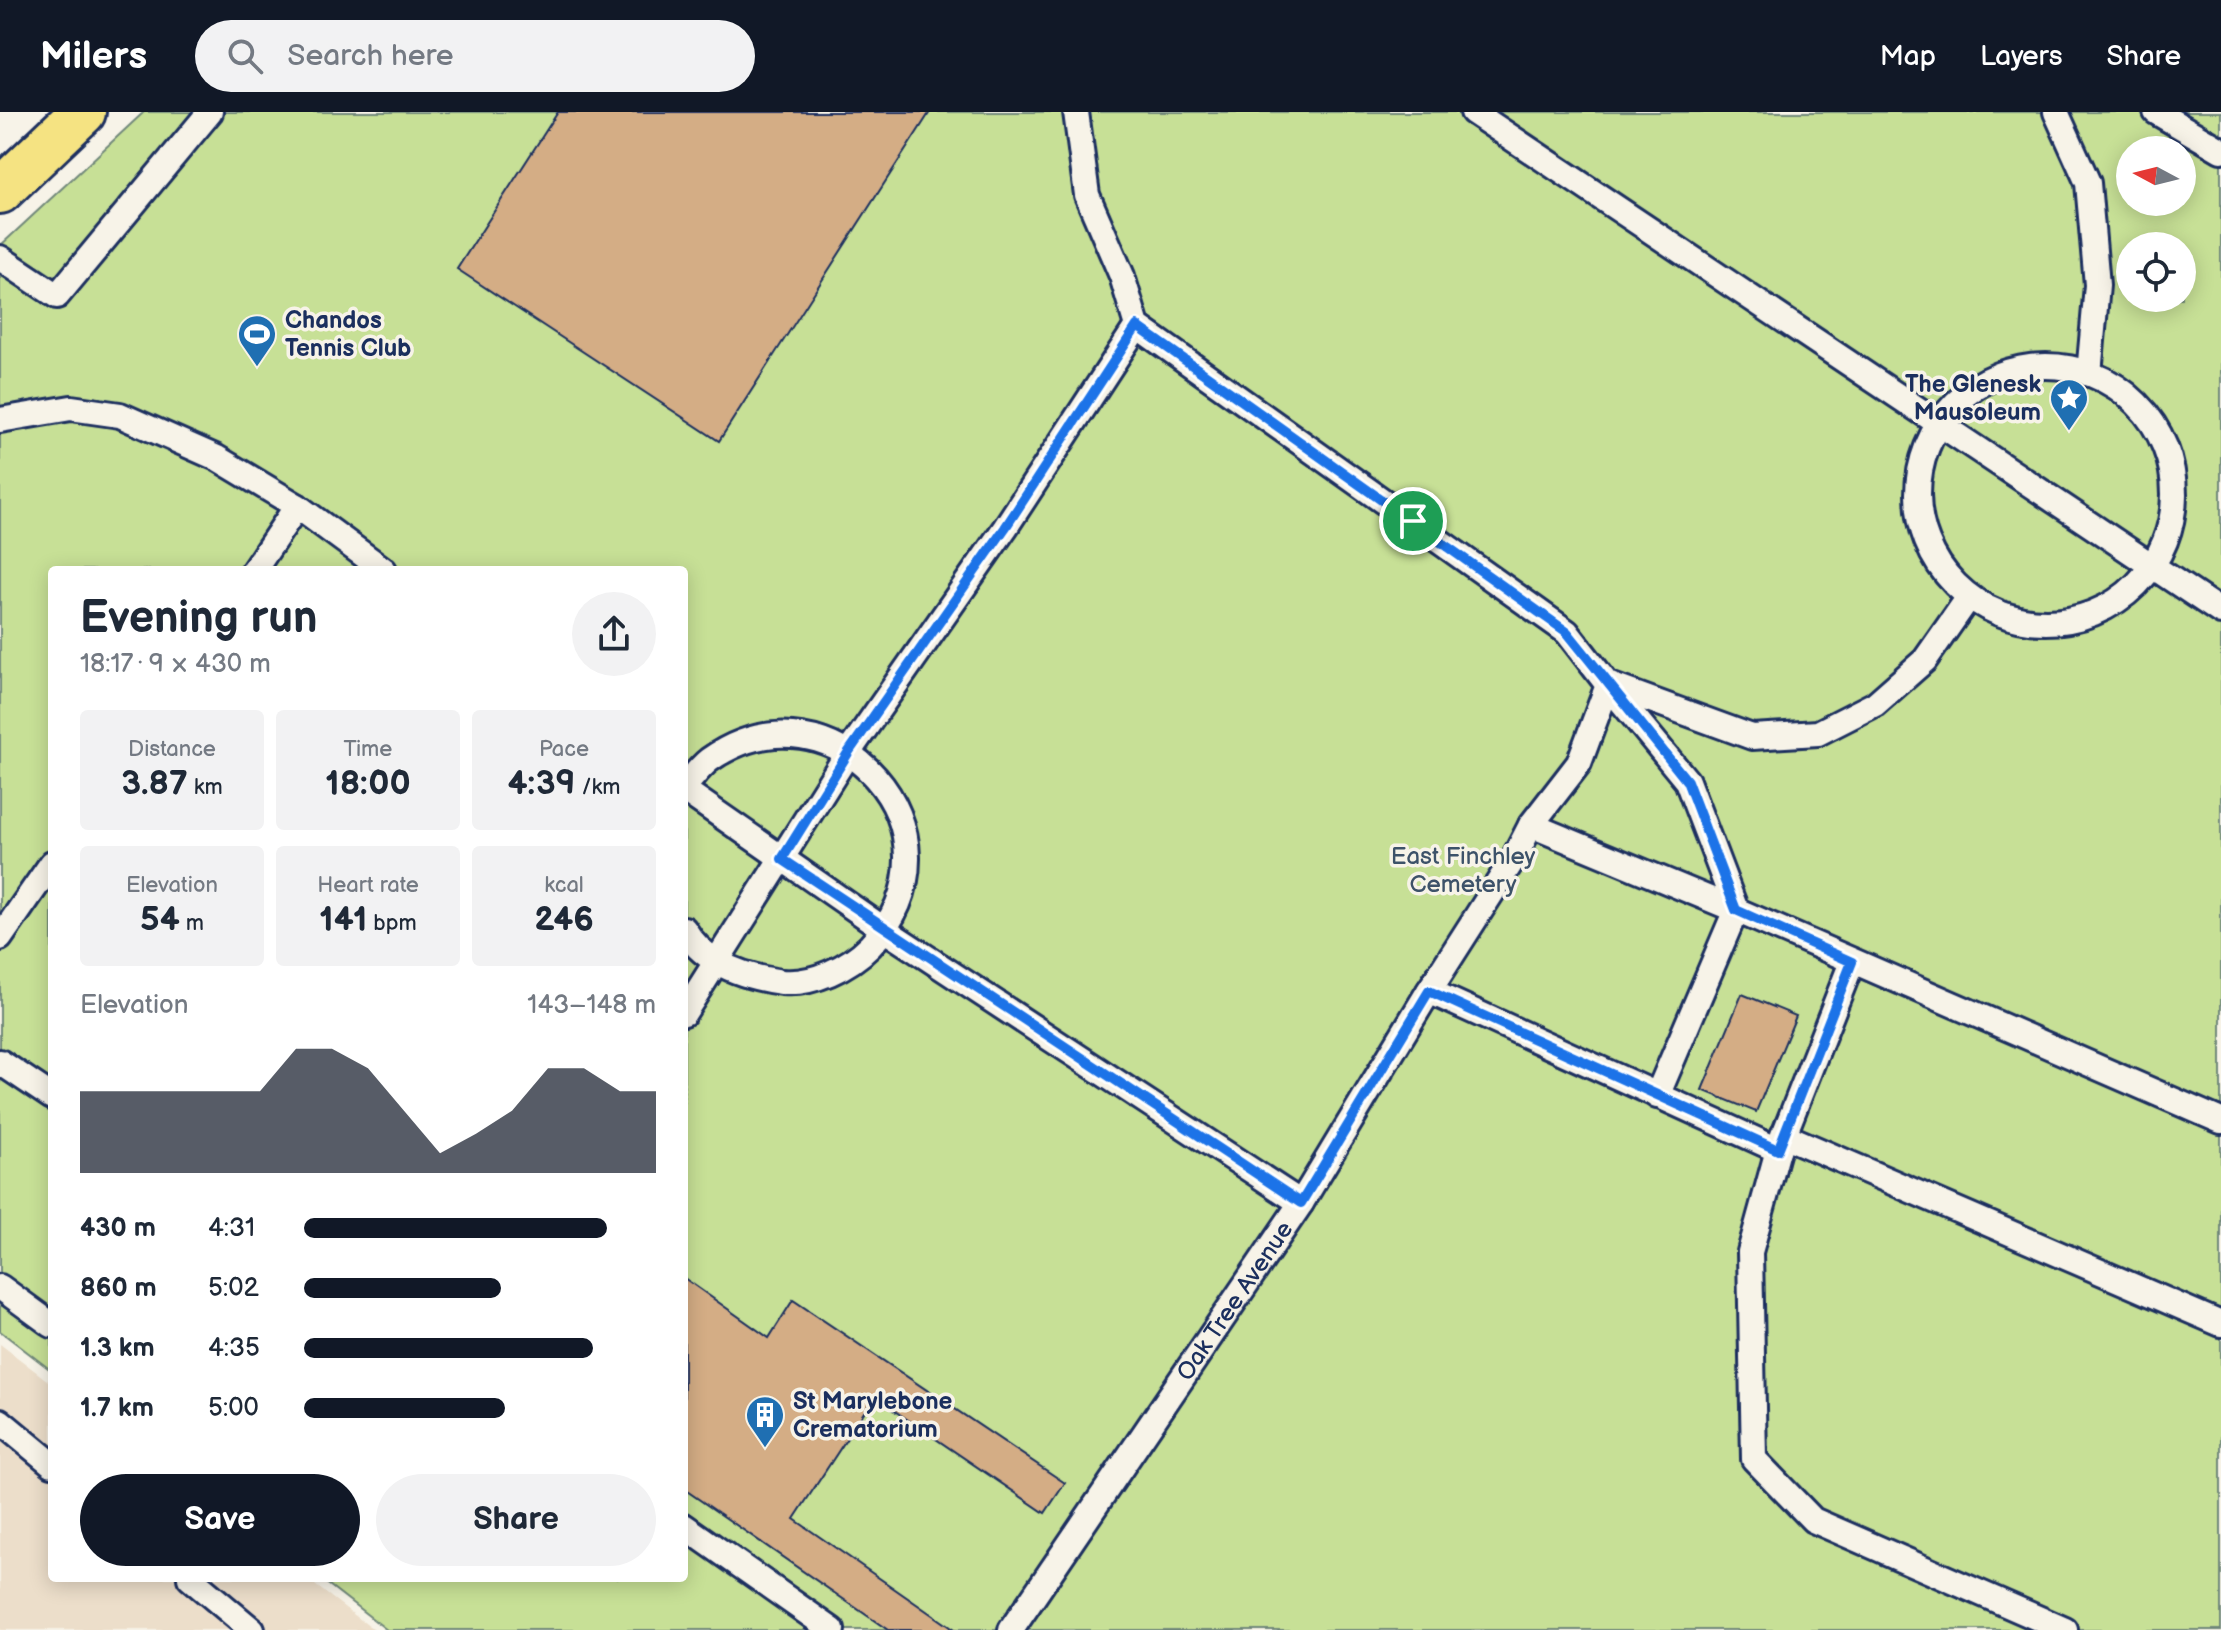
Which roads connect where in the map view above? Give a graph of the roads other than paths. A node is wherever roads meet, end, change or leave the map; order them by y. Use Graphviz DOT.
graph roads {
  1 [pos="83,112"];
  2 [pos="210,112"];
  3 [pos="1076,112"];
  4 [pos="1473,112"];
  5 [pos="2056,112"];
  6 [pos="2156,112"];
  7 [pos="2221,150"];
  8 [pos="0,191"];
  9 [pos="0,258"];
  10 [pos="1137,326"];
  11 [pos="2089,374"];
  12 [pos="0,420"];
  13 [pos="1938,423"];
  14 [pos="297,506"];
  15 [pos="257,566"];
  16 [pos="379,566"];
  17 [pos="2152,566"];
  18 [pos="1969,597"];
  19 [pos="2221,612"];
  20 [pos="1608,685"];
  21 [pos="848,753"];
  22 [pos="688,784"];
  23 [pos="688,792"];
  24 [pos="1531,825"];
  25 [pos="782,859"];
  26 [pos="48,869"];
  27 [pos="1736,910"];
  28 [pos="885,930"];
  29 [pos="688,933"];
  30 [pos="0,938"];
  31 [pos="1852,962"];
  32 [pos="717,963"];
  33 [pos="1429,991"];
  34 [pos="688,1007"];
  35 [pos="0,1062"];
  36 [pos="48,1094"];
  37 [pos="1657,1096"];
  38 [pos="2221,1121"];
  39 [pos="1780,1142"];
  40 [pos="1301,1203"];
  41 [pos="0,1287"];
  42 [pos="48,1322"];
  43 [pos="2221,1324"];
  44 [pos="0,1421"];
  45 [pos="48,1461"];
  46 [pos="688,1529"];
  47 [pos="195,1582"];
  48 [pos="252,1630"];
  49 [pos="832,1630"];
  50 [pos="1011,1630"];
  51 [pos="2065,1630"];
  1 -- 8 [label="main road"];
  2 -- 9 [label="lane"];
  3 -- 10 [label="lane"];
  4 -- 13 [label="lane"];
  5 -- 11 [label="lane"];
  6 -- 7 [label="lane"];
  10 -- 20 [label="lane"];
  10 -- 21 [label="lane"];
  11 -- 13 [label="lane"];
  11 -- 17 [label="lane"];
  12 -- 14 [label="lane"];
  13 -- 17 [label="lane"];
  13 -- 18 [label="lane"];
  14 -- 15 [label="lane"];
  14 -- 16 [label="lane"];
  17 -- 18 [label="lane"];
  17 -- 19 [label="lane"];
  18 -- 20 [label="lane"];
  20 -- 24 [label="lane, Oak Tree Avenue"];
  20 -- 27 [label="lane"];
  21 -- 22 [label="lane"];
  21 -- 25 [label="lane"];
  21 -- 28 [label="lane"];
  23 -- 25 [label="lane"];
  24 -- 27 [label="lane"];
  24 -- 33 [label="lane, Oak Tree Avenue"];
  25 -- 28 [label="lane"];
  25 -- 32 [label="lane"];
  26 -- 30 [label="lane"];
  27 -- 31 [label="lane"];
  27 -- 37 [label="lane"];
  28 -- 32 [label="lane"];
  28 -- 40 [label="lane"];
  29 -- 32 [label="lane"];
  31 -- 38 [label="lane"];
  31 -- 39 [label="lane"];
  32 -- 34 [label="lane"];
  33 -- 37 [label="lane"];
  33 -- 40 [label="lane, Oak Tree Avenue"];
  35 -- 36 [label="lane"];
  37 -- 39 [label="lane"];
  39 -- 43 [label="lane"];
  39 -- 51 [label="lane"];
  40 -- 50 [label="lane, Oak Tree Avenue"];
  41 -- 42 [label="lane"];
  44 -- 45 [label="lane"];
  46 -- 49 [label="lane"];
  47 -- 48 [label="lane"];
}
